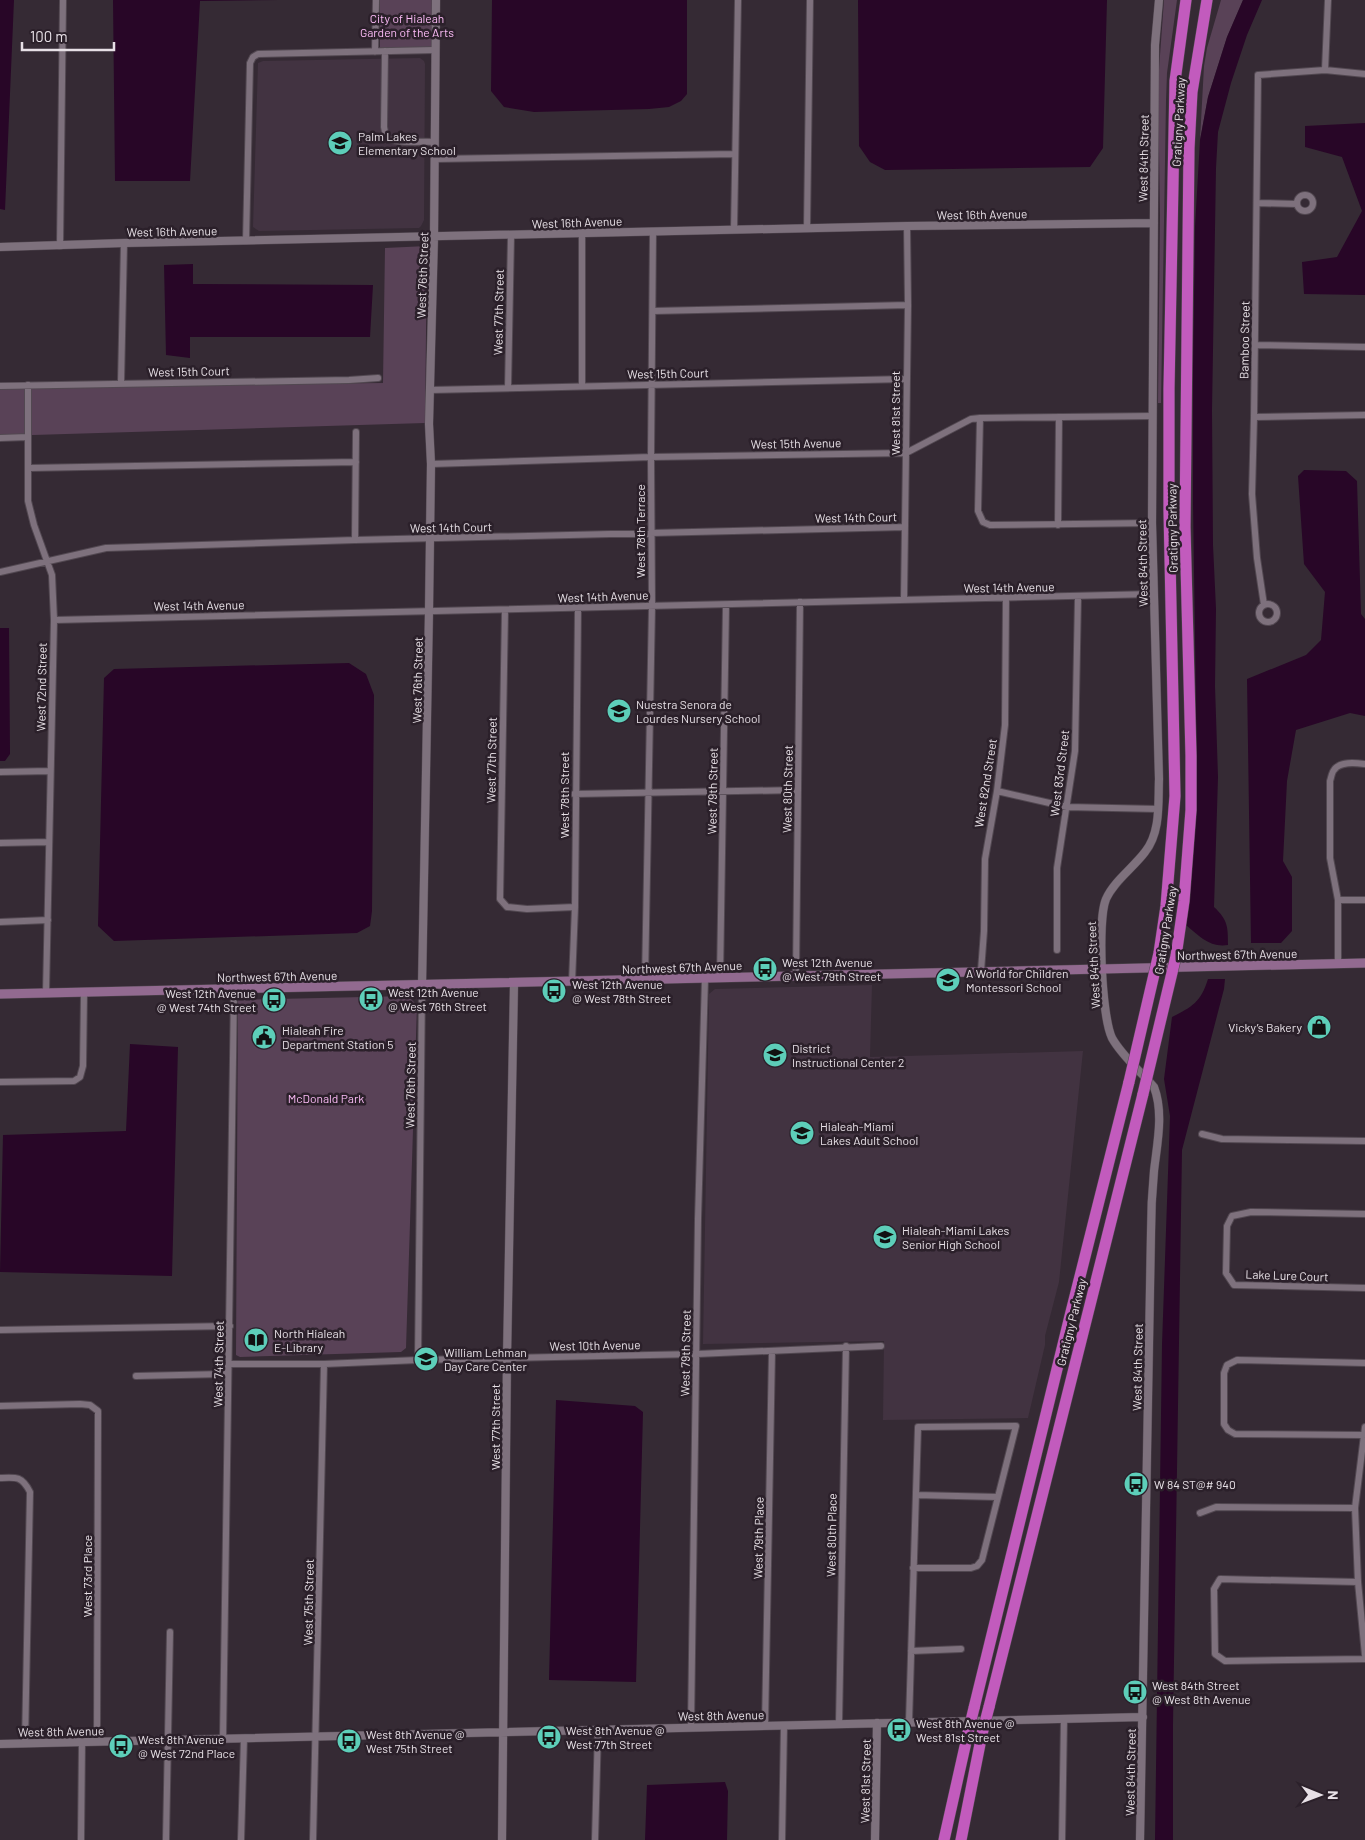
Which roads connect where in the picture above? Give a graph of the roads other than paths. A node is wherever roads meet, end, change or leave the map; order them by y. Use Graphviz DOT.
graph roads {
  1 [pos="63,0"];
  2 [pos="376,0"];
  3 [pos="436,0"];
  4 [pos="738,0"];
  5 [pos="810,0"];
  6 [pos="1159,0"];
  7 [pos="1186,0"];
  8 [pos="1207,0"];
  9 [pos="1216,0"];
  10 [pos="1328,0"];
  11 [pos="1202,25"];
  12 [pos="435,50"];
  13 [pos="375,52"];
  14 [pos="385,52"];
  15 [pos="1325,70"];
  16 [pos="1365,74"];
  17 [pos="435,142"];
  18 [pos="735,154"];
  19 [pos="435,159"];
  20 [pos="1257,204"];
  21 [pos="1297,204"];
  22 [pos="1154,222"];
  23 [pos="907,226"];
  24 [pos="807,228"];
  25 [pos="734,230"];
  26 [pos="653,232"];
  27 [pos="582,233"];
  28 [pos="511,236"];
  29 [pos="434,237"];
  30 [pos="246,241"];
  31 [pos="124,243"];
  32 [pos="60,246"];
  33 [pos="0,247"];
  34 [pos="908,305"];
  35 [pos="653,311"];
  36 [pos="1255,345"];
  37 [pos="1365,347"];
  38 [pos="378,378"];
  39 [pos="906,379"];
  40 [pos="121,383"];
  41 [pos="28,385"];
  42 [pos="652,385"];
  43 [pos="0,386"];
  44 [pos="582,386"];
  45 [pos="508,388"];
  46 [pos="430,390"];
  47 [pos="1365,415"];
  48 [pos="1153,416"];
  49 [pos="1059,417"];
  50 [pos="1254,417"];
  51 [pos="980,418"];
  52 [pos="356,432"];
  53 [pos="28,437"];
  54 [pos="0,438"];
  55 [pos="906,453"];
  56 [pos="650,457"];
  57 [pos="356,462"];
  58 [pos="431,464"];
  59 [pos="29,468"];
  60 [pos="1152,523"];
  61 [pos="1058,525"];
  62 [pos="905,527"];
  63 [pos="651,533"];
  64 [pos="429,539"];
  65 [pos="355,540"];
  66 [pos="46,562"];
  67 [pos="0,572"];
  68 [pos="1153,594"];
  69 [pos="1078,597"];
  70 [pos="1006,598"];
  71 [pos="904,599"];
  72 [pos="800,602"];
  73 [pos="726,605"];
  74 [pos="1264,605"];
  75 [pos="652,606"];
  76 [pos="578,608"];
  77 [pos="505,610"];
  78 [pos="429,611"];
  79 [pos="54,620"];
  80 [pos="1365,764"];
  81 [pos="50,771"];
  82 [pos="0,772"];
  83 [pos="798,790"];
  84 [pos="724,791"];
  85 [pos="997,791"];
  86 [pos="649,793"];
  87 [pos="574,794"];
  88 [pos="1067,807"];
  89 [pos="1158,810"];
  90 [pos="49,842"];
  91 [pos="0,843"];
  92 [pos="1338,900"];
  93 [pos="1365,900"];
  94 [pos="575,907"];
  95 [pos="48,920"];
  96 [pos="0,922"];
  97 [pos="1056,950"];
  98 [pos="1365,963"];
  99 [pos="1338,964"];
  100 [pos="1102,970"];
  101 [pos="981,971"];
  102 [pos="796,976"];
  103 [pos="705,978"];
  104 [pos="720,978"];
  105 [pos="645,980"];
  106 [pos="572,982"];
  107 [pos="514,984"];
  108 [pos="422,986"];
  109 [pos="234,990"];
  110 [pos="46,993"];
  111 [pos="84,993"];
  112 [pos="0,994"];
  113 [pos="0,1082"];
  114 [pos="1202,1134"];
  115 [pos="1365,1141"];
  116 [pos="1365,1214"];
  117 [pos="1365,1288"];
  118 [pos="230,1326"];
  119 [pos="0,1330"];
  120 [pos="846,1346"];
  121 [pos="881,1346"];
  122 [pos="772,1352"];
  123 [pos="697,1354"];
  124 [pos="506,1358"];
  125 [pos="418,1360"];
  126 [pos="1365,1363"];
  127 [pos="230,1364"];
  128 [pos="324,1364"];
  129 [pos="136,1376"];
  130 [pos="0,1406"];
  131 [pos="1365,1427"];
  132 [pos="1363,1435"];
  133 [pos="0,1478"];
  134 [pos="916,1495"];
  135 [pos="998,1498"];
  136 [pos="1355,1508"];
  137 [pos="1200,1513"];
  138 [pos="913,1568"];
  139 [pos="1358,1582"];
  140 [pos="170,1632"];
  141 [pos="961,1649"];
  142 [pos="911,1651"];
  143 [pos="1365,1657"];
  144 [pos="1143,1718"];
  145 [pos="1064,1719"];
  146 [pos="909,1722"];
  147 [pos="877,1723"];
  148 [pos="839,1724"];
  149 [pos="784,1725"];
  150 [pos="765,1726"];
  151 [pos="691,1727"];
  152 [pos="598,1730"];
  153 [pos="504,1732"];
  154 [pos="316,1736"];
  155 [pos="223,1738"];
  156 [pos="244,1738"];
  157 [pos="168,1740"];
  158 [pos="97,1741"];
  159 [pos="82,1742"];
  160 [pos="26,1743"];
  161 [pos="0,1744"];
  162 [pos="80,1840"];
  163 [pos="166,1840"];
  164 [pos="241,1840"];
  165 [pos="313,1840"];
  166 [pos="502,1840"];
  167 [pos="595,1840"];
  168 [pos="782,1840"];
  169 [pos="875,1840"];
  170 [pos="944,1840"];
  171 [pos="961,1840"];
  172 [pos="1062,1840"];
  173 [pos="1140,1840"];
  1 -- 32 [label="street"];
  2 -- 13 [label="street"];
  3 -- 12 [label="street, West 76th Street"];
  4 -- 18 [label="street"];
  5 -- 24 [label="street"];
  6 -- 22 [label="street, West 84th Street"];
  7 -- 170 [label="highway, Gratigny Parkway, bridge"];
  8 -- 11 [label="highway, Gratigny Parkway"];
  9 -- 11 [label="highway"];
  10 -- 15 [label="street"];
  11 -- 171 [label="highway, Gratigny Parkway, bridge"];
  12 -- 14 [label="street"];
  12 -- 17 [label="street, West 76th Street"];
  13 -- 14 [label="street"];
  13 -- 30 [label="street"];
  14 -- 17 [label="street"];
  15 -- 16 [label="street"];
  15 -- 20 [label="street, Bamboo Street"];
  17 -- 19 [label="street, West 76th Street"];
  18 -- 19 [label="street"];
  18 -- 25 [label="street"];
  19 -- 29 [label="street, West 76th Street"];
  20 -- 21 [label="street"];
  20 -- 36 [label="street, Bamboo Street"];
  22 -- 23 [label="street, West 16th Avenue"];
  22 -- 48 [label="street, West 84th Street"];
  23 -- 24 [label="street, West 16th Avenue"];
  23 -- 34 [label="street, West 81st Street"];
  24 -- 25 [label="street, West 16th Avenue"];
  25 -- 26 [label="street, West 16th Avenue"];
  26 -- 27 [label="street, West 16th Avenue"];
  26 -- 35 [label="street, West 78th Terrace"];
  27 -- 28 [label="street, West 16th Avenue"];
  27 -- 44 [label="street"];
  28 -- 29 [label="street, West 16th Avenue"];
  28 -- 45 [label="street, West 77th Street"];
  29 -- 30 [label="street, West 16th Avenue"];
  29 -- 46 [label="street, West 76th Street"];
  30 -- 31 [label="street, West 16th Avenue"];
  31 -- 32 [label="street, West 16th Avenue"];
  31 -- 40 [label="street"];
  32 -- 33 [label="street, West 16th Avenue"];
  34 -- 35 [label="street"];
  34 -- 39 [label="street, West 81st Street"];
  35 -- 42 [label="street, West 78th Terrace"];
  36 -- 37 [label="street"];
  36 -- 50 [label="street, Bamboo Street"];
  38 -- 40 [label="street, West 15th Court"];
  39 -- 42 [label="street, West 15th Court"];
  39 -- 55 [label="street, West 81st Street"];
  40 -- 41 [label="street, West 15th Court"];
  41 -- 43 [label="street, West 15th Court"];
  41 -- 53 [label="street, West 72nd Street"];
  42 -- 44 [label="street, West 15th Court"];
  42 -- 56 [label="street, West 78th Terrace"];
  44 -- 45 [label="street, West 15th Court"];
  45 -- 46 [label="street, West 15th Court"];
  46 -- 58 [label="street, West 76th Street"];
  47 -- 50 [label="street"];
  48 -- 49 [label="street, West 15th Avenue"];
  48 -- 60 [label="street, West 84th Street"];
  49 -- 51 [label="street, West 15th Avenue"];
  49 -- 61 [label="street"];
  50 -- 74 [label="street, Bamboo Street"];
  51 -- 55 [label="street, West 15th Avenue"];
  51 -- 61 [label="street"];
  52 -- 57 [label="street"];
  53 -- 54 [label="street"];
  53 -- 59 [label="street, West 72nd Street"];
  55 -- 56 [label="street, West 15th Avenue"];
  55 -- 62 [label="street, West 81st Street"];
  56 -- 58 [label="street, West 15th Avenue"];
  56 -- 63 [label="street, West 78th Terrace"];
  57 -- 59 [label="street"];
  57 -- 65 [label="street"];
  58 -- 64 [label="street, West 76th Street"];
  59 -- 66 [label="street, West 72nd Street"];
  60 -- 61 [label="street"];
  60 -- 68 [label="street, West 84th Street"];
  62 -- 63 [label="street, West 14th Court"];
  62 -- 71 [label="street, West 81st Street"];
  63 -- 64 [label="street, West 14th Court"];
  63 -- 75 [label="street, West 78th Terrace"];
  64 -- 65 [label="street, West 14th Court"];
  64 -- 78 [label="street, West 76th Street"];
  65 -- 66 [label="street, West 14th Court"];
  66 -- 67 [label="street, West 14th Court"];
  66 -- 79 [label="street, West 72nd Street"];
  68 -- 69 [label="street, West 14th Avenue"];
  68 -- 89 [label="street, West 84th Street"];
  69 -- 70 [label="street, West 14th Avenue"];
  69 -- 88 [label="street, West 83rd Street"];
  70 -- 71 [label="street, West 14th Avenue"];
  70 -- 85 [label="street, West 82nd Street"];
  71 -- 72 [label="street, West 14th Avenue"];
  72 -- 73 [label="street, West 14th Avenue"];
  72 -- 83 [label="street, West 80th Street"];
  73 -- 75 [label="street, West 14th Avenue"];
  73 -- 84 [label="street, West 79th Street"];
  75 -- 76 [label="street, West 14th Avenue"];
  75 -- 86 [label="street, West 78th Terrace"];
  76 -- 77 [label="street, West 14th Avenue"];
  76 -- 87 [label="street, West 78th Street"];
  77 -- 78 [label="street, West 14th Avenue"];
  77 -- 94 [label="street, West 77th Street"];
  78 -- 79 [label="street, West 14th Avenue"];
  78 -- 108 [label="street, West 76th Street"];
  79 -- 81 [label="street, West 72nd Street"];
  80 -- 92 [label="street"];
  81 -- 82 [label="street"];
  81 -- 90 [label="street, West 72nd Street"];
  83 -- 84 [label="street"];
  83 -- 102 [label="street, West 80th Street"];
  84 -- 86 [label="street"];
  84 -- 104 [label="street, West 79th Street"];
  85 -- 88 [label="street"];
  85 -- 101 [label="street, West 82nd Street"];
  86 -- 87 [label="street"];
  86 -- 105 [label="street, West 78th Terrace"];
  87 -- 94 [label="street, West 78th Street"];
  88 -- 89 [label="street"];
  88 -- 97 [label="street, West 83rd Street"];
  89 -- 100 [label="street, West 84th Street"];
  90 -- 91 [label="street"];
  90 -- 95 [label="street, West 72nd Street"];
  92 -- 93 [label="street"];
  92 -- 99 [label="street"];
  94 -- 106 [label="street, West 78th Street"];
  95 -- 96 [label="street"];
  95 -- 110 [label="street, West 72nd Street"];
  98 -- 99 [label="main road, Northwest 67th Avenue"];
  99 -- 100 [label="main road, Northwest 67th Avenue"];
  100 -- 101 [label="main road, Northwest 67th Avenue"];
  100 -- 144 [label="street, West 84th Street"];
  101 -- 102 [label="main road, Northwest 67th Avenue"];
  102 -- 104 [label="main road, Northwest 67th Avenue"];
  103 -- 104 [label="main road, Northwest 67th Avenue"];
  103 -- 105 [label="main road, Northwest 67th Avenue"];
  103 -- 123 [label="street, West 79th Street"];
  105 -- 106 [label="main road, Northwest 67th Avenue"];
  106 -- 107 [label="main road, Northwest 67th Avenue"];
  107 -- 108 [label="main road, Northwest 67th Avenue"];
  107 -- 124 [label="street, West 77th Street"];
  108 -- 109 [label="main road, Northwest 67th Avenue"];
  108 -- 125 [label="street, West 76th Street"];
  109 -- 111 [label="main road, Northwest 67th Avenue"];
  109 -- 118 [label="street, West 74th Street"];
  110 -- 111 [label="main road, Northwest 67th Avenue"];
  110 -- 112 [label="main road, Northwest 67th Avenue"];
  111 -- 113 [label="street"];
  114 -- 115 [label="street"];
  116 -- 117 [label="street, Lake Lure Court"];
  118 -- 119 [label="street"];
  118 -- 127 [label="street, West 74th Street"];
  120 -- 121 [label="street, West 10th Avenue"];
  120 -- 122 [label="street, West 10th Avenue"];
  120 -- 148 [label="street, West 80th Place"];
  122 -- 123 [label="street, West 10th Avenue"];
  122 -- 150 [label="street, West 79th Place"];
  123 -- 124 [label="street, West 10th Avenue"];
  123 -- 151 [label="street, West 79th Street"];
  124 -- 125 [label="street, West 10th Avenue"];
  124 -- 153 [label="street, West 77th Street"];
  125 -- 128 [label="street, West 10th Avenue"];
  126 -- 132 [label="street"];
  127 -- 128 [label="street, West 10th Avenue"];
  127 -- 129 [label="street, West 10th Avenue"];
  127 -- 155 [label="street, West 74th Street"];
  128 -- 154 [label="street, West 75th Street"];
  130 -- 158 [label="street, West 73rd Place"];
  131 -- 132 [label="street"];
  132 -- 136 [label="street"];
  133 -- 160 [label="street"];
  134 -- 135 [label="street"];
  134 -- 135 [label="street"];
  134 -- 138 [label="street"];
  135 -- 138 [label="street"];
  136 -- 137 [label="street"];
  136 -- 139 [label="street"];
  138 -- 142 [label="street"];
  139 -- 143 [label="street"];
  139 -- 143 [label="street"];
  140 -- 157 [label="street"];
  141 -- 142 [label="street"];
  142 -- 146 [label="street"];
  144 -- 145 [label="street, West 8th Avenue"];
  144 -- 173 [label="street, West 84th Street"];
  145 -- 146 [label="street, West 8th Avenue"];
  145 -- 172 [label="street"];
  146 -- 147 [label="street, West 8th Avenue"];
  147 -- 148 [label="street, West 8th Avenue"];
  147 -- 169 [label="street, West 81st Street"];
  148 -- 149 [label="street, West 8th Avenue"];
  149 -- 150 [label="street, West 8th Avenue"];
  149 -- 168 [label="street"];
  150 -- 151 [label="street, West 8th Avenue"];
  151 -- 152 [label="street, West 8th Avenue"];
  152 -- 153 [label="street, West 8th Avenue"];
  152 -- 167 [label="street"];
  153 -- 154 [label="street, West 8th Avenue"];
  153 -- 166 [label="street, West 77th Street"];
  154 -- 156 [label="street, West 8th Avenue"];
  154 -- 165 [label="street, West 75th Street"];
  155 -- 156 [label="street, West 8th Avenue"];
  155 -- 157 [label="street, West 8th Avenue"];
  156 -- 164 [label="street"];
  157 -- 158 [label="street, West 8th Avenue"];
  157 -- 163 [label="street"];
  158 -- 159 [label="street, West 8th Avenue"];
  159 -- 160 [label="street, West 8th Avenue"];
  159 -- 162 [label="street"];
  160 -- 161 [label="street, West 8th Avenue"];
}
